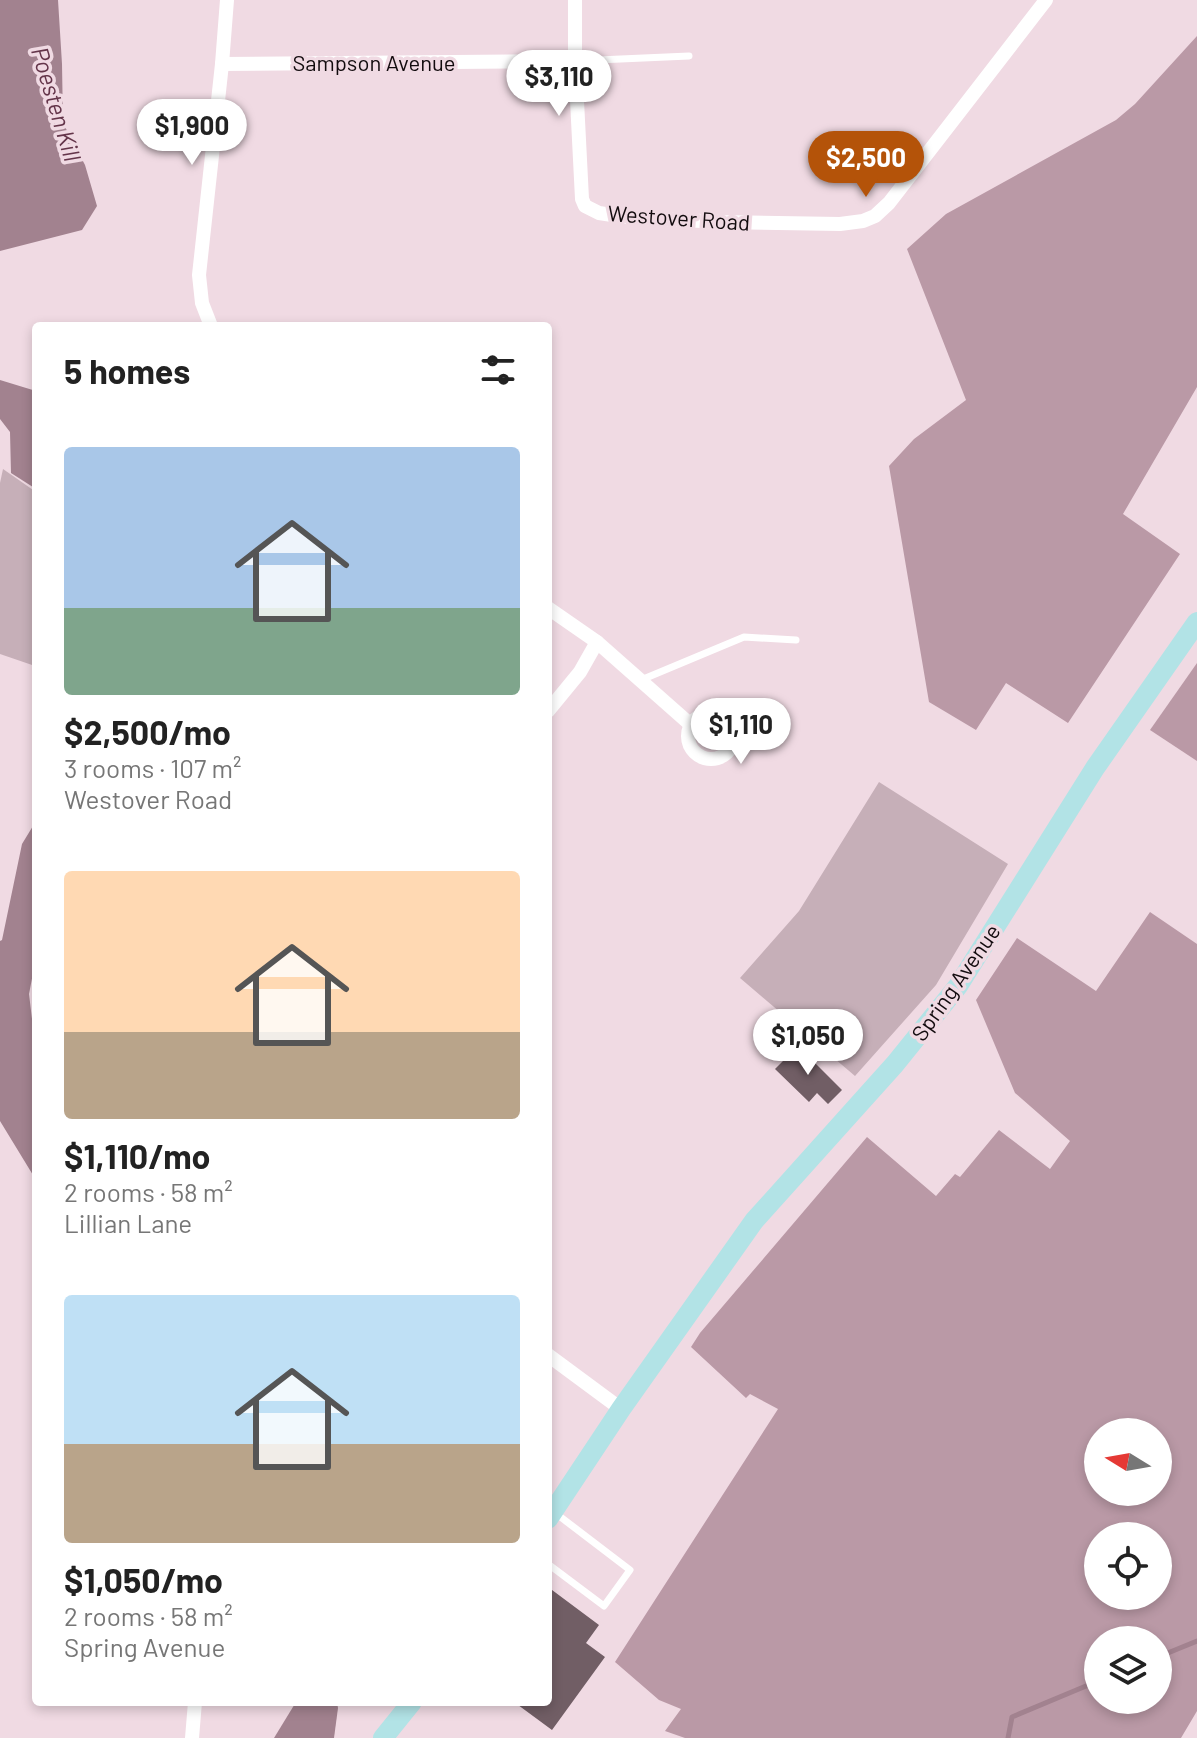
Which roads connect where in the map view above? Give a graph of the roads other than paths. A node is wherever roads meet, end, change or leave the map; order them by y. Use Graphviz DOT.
graph roads {
  1 [pos="227,0"];
  2 [pos="575,0"];
  3 [pos="1046,0"];
  4 [pos="689,56"];
  5 [pos="575,61"];
  6 [pos="222,64"];
  7 [pos="209,322"];
  8 [pos="552,611"];
  9 [pos="1197,622"];
  10 [pos="796,640"];
  11 [pos="597,642"];
  12 [pos="641,680"];
  13 [pos="552,706"];
  14 [pos="691,725"];
  15 [pos="552,1358"];
  16 [pos="621,1409"];
  17 [pos="552,1512"];
  18 [pos="552,1516"];
  19 [pos="552,1567"];
  20 [pos="195,1706"];
  21 [pos="409,1706"];
  22 [pos="192,1738"];
  23 [pos="383,1738"];
  1 -- 6 [label="street"];
  2 -- 5 [label="street"];
  3 -- 5 [label="street, Westover Road"];
  4 -- 5 [label="lane"];
  5 -- 6 [label="street, Sampson Avenue"];
  6 -- 7 [label="street"];
  8 -- 11 [label="street"];
  9 -- 16 [label="street, Spring Avenue"];
  10 -- 12 [label="lane"];
  11 -- 12 [label="street"];
  11 -- 13 [label="street"];
  12 -- 14 [label="street"];
  15 -- 16 [label="street"];
  16 -- 17 [label="street, Spring Avenue"];
  18 -- 19 [label="lane"];
  20 -- 22 [label="street"];
  21 -- 23 [label="street"];
}
